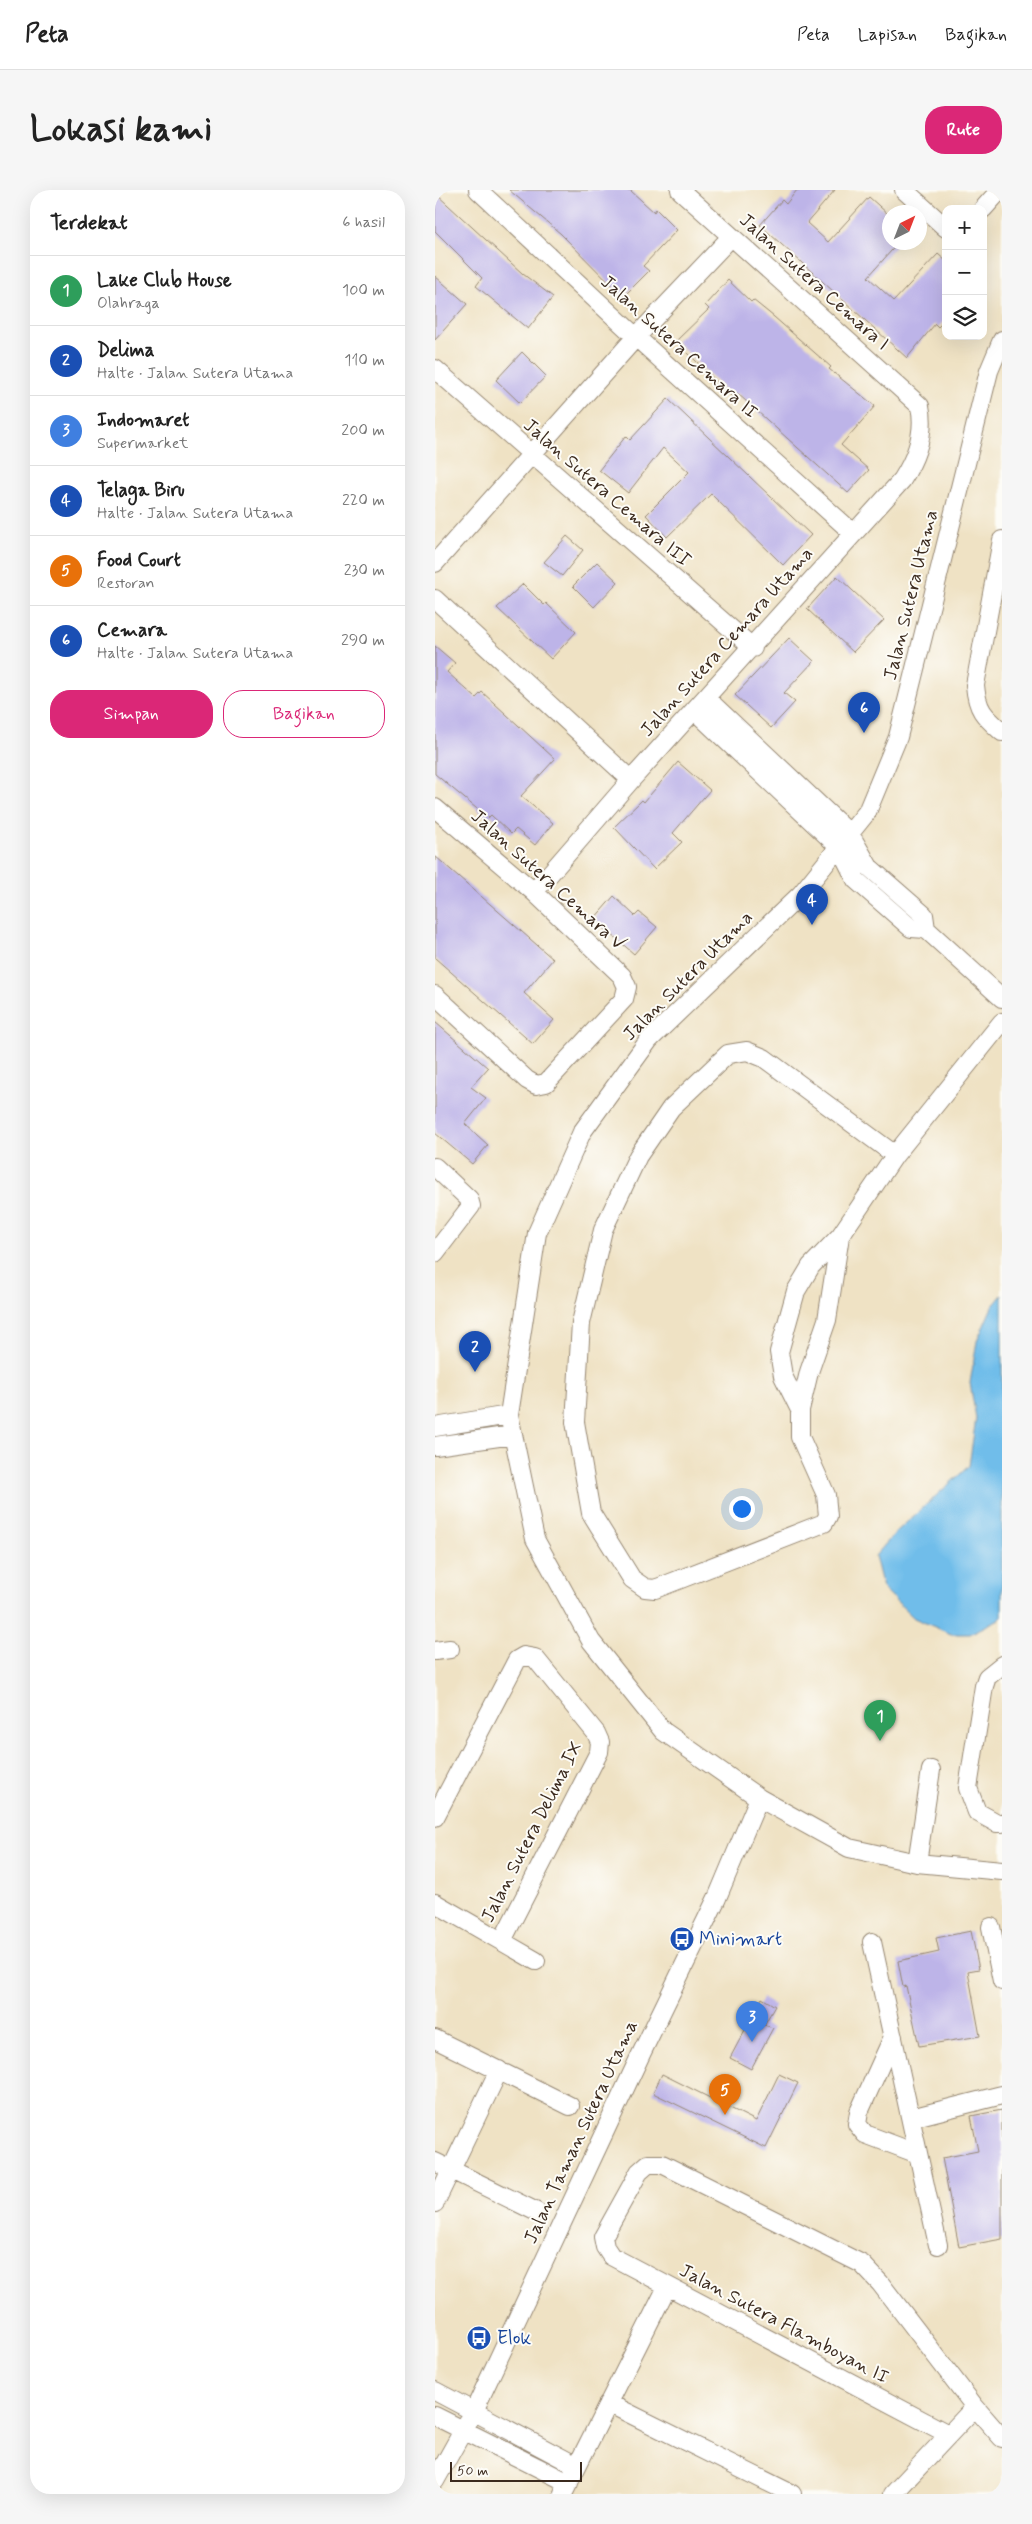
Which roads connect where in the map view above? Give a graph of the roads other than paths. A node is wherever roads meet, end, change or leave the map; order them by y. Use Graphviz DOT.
graph roads {
  1 [pos="478,190"];
  2 [pos="679,190"];
  3 [pos="904,190"];
  4 [pos="1000,190"];
  5 [pos="987,205"];
  6 [pos="942,224"];
  7 [pos="731,237"];
  8 [pos="635,337"];
  9 [pos="1002,340"];
  10 [pos="435,369"];
  11 [pos="920,406"];
  12 [pos="531,455"];
  13 [pos="853,533"];
  14 [pos="1002,540"];
  15 [pos="435,563"];
  16 [pos="435,599"];
  17 [pos="753,648"];
  18 [pos="700,704"];
  19 [pos="1002,732"];
  20 [pos="631,780"];
  21 [pos="435,808"];
  22 [pos="845,841"];
  23 [pos="534,892"];
  24 [pos="926,929"];
  25 [pos="435,994"];
  26 [pos="1002,998"];
  27 [pos="1002,1022"];
  28 [pos="895,1155"];
  29 [pos="435,1167"];
  30 [pos="840,1236"];
  31 [pos="435,1253"];
  32 [pos="800,1410"];
  33 [pos="509,1415"];
  34 [pos="435,1427"];
  35 [pos="513,1435"];
  36 [pos="435,1446"];
  37 [pos="1002,1665"];
  38 [pos="931,1770"];
  39 [pos="759,1798"];
  40 [pos="435,1817"];
  41 [pos="1002,1823"];
  42 [pos="917,1863"];
  43 [pos="1002,1871"];
  44 [pos="435,1903"];
  45 [pos="991,1927"];
  46 [pos="502,1941"];
  47 [pos="872,1942"];
  48 [pos="536,1961"];
  49 [pos="1002,1981"];
  50 [pos="893,2037"];
  51 [pos="435,2039"];
  52 [pos="499,2070"];
  53 [pos="1002,2094"];
  54 [pos="570,2106"];
  55 [pos="911,2118"];
  56 [pos="918,2154"];
  57 [pos="435,2162"];
  58 [pos="452,2170"];
  59 [pos="435,2203"];
  60 [pos="537,2212"];
  61 [pos="938,2245"];
  62 [pos="667,2287"];
  63 [pos="435,2391"];
  64 [pos="608,2403"];
  65 [pos="975,2407"];
  66 [pos="473,2411"];
  67 [pos="435,2416"];
  68 [pos="463,2430"];
  69 [pos="947,2434"];
  70 [pos="1002,2438"];
  71 [pos="577,2466"];
  72 [pos="435,2481"];
  73 [pos="566,2489"];
  74 [pos="792,2494"];
  75 [pos="893,2494"];
  1 -- 8 [label="street, Jalan Sutera Cemara II"];
  2 -- 7 [label="street, Jalan Sutera Cemara I"];
  3 -- 6 [label="street"];
  4 -- 5 [label="street"];
  7 -- 8 [label="street"];
  7 -- 11 [label="street, Jalan Sutera Cemara I"];
  8 -- 12 [label="street"];
  8 -- 13 [label="street, Jalan Sutera Cemara II"];
  9 -- 22 [label="street, Jalan Sutera Utama"];
  10 -- 12 [label="street, Jalan Sutera Cemara III"];
  11 -- 13 [label="street, Jalan Sutera Cemara Utama"];
  12 -- 15 [label="street"];
  12 -- 17 [label="street, Jalan Sutera Cemara III"];
  13 -- 17 [label="street, Jalan Sutera Cemara Utama"];
  14 -- 19 [label="street"];
  16 -- 20 [label="street"];
  17 -- 18 [label="street, Jalan Sutera Cemara Utama"];
  18 -- 20 [label="street, Jalan Sutera Cemara Utama"];
  18 -- 22 [label="street"];
  20 -- 23 [label="street, Jalan Sutera Cemara Utama"];
  21 -- 23 [label="street, Jalan Sutera Cemara V"];
  22 -- 24 [label="street"];
  22 -- 24 [label="street"];
  22 -- 33 [label="street, Jalan Sutera Utama"];
  23 -- 25 [label="street, Jalan Sutera Cemara V"];
  24 -- 26 [label="street"];
  27 -- 28 [label="street"];
  28 -- 30 [label="street"];
  28 -- 32 [label="street"];
  29 -- 31 [label="street"];
  30 -- 32 [label="street"];
  30 -- 32 [label="street"];
  33 -- 34 [label="street"];
  33 -- 35 [label="street, Jalan Sutera Utama"];
  35 -- 36 [label="street"];
  35 -- 39 [label="street, Jalan Sutera Utama"];
  37 -- 41 [label="street"];
  38 -- 42 [label="street"];
  39 -- 42 [label="street, Jalan Sutera Utama"];
  39 -- 66 [label="street, Jalan Taman Sutera Utama"];
  40 -- 46 [label="street, Jalan Sutera Delima IX"];
  42 -- 43 [label="street, Jalan Sutera Utama"];
  44 -- 46 [label="street"];
  45 -- 49 [label="street"];
  46 -- 48 [label="street"];
  47 -- 50 [label="street"];
  50 -- 55 [label="street"];
  50 -- 56 [label="street"];
  51 -- 52 [label="street"];
  52 -- 54 [label="street"];
  52 -- 58 [label="street"];
  53 -- 55 [label="street"];
  55 -- 56 [label="street"];
  56 -- 61 [label="street"];
  57 -- 58 [label="street"];
  58 -- 59 [label="street"];
  58 -- 60 [label="street"];
  62 -- 64 [label="street"];
  62 -- 65 [label="street, Jalan Sutera Flamboyan II"];
  62 -- 69 [label="street, Jalan Sutera Flamboyan II"];
  63 -- 66 [label="street"];
  64 -- 71 [label="street"];
  64 -- 74 [label="street"];
  65 -- 69 [label="street"];
  65 -- 70 [label="street"];
  66 -- 68 [label="street, Jalan Taman Sutera Utama"];
  66 -- 71 [label="street"];
  67 -- 68 [label="street"];
  68 -- 72 [label="street, Jalan Taman Sutera Utama"];
  68 -- 73 [label="street"];
  69 -- 75 [label="street"];
  71 -- 73 [label="street"];
}
